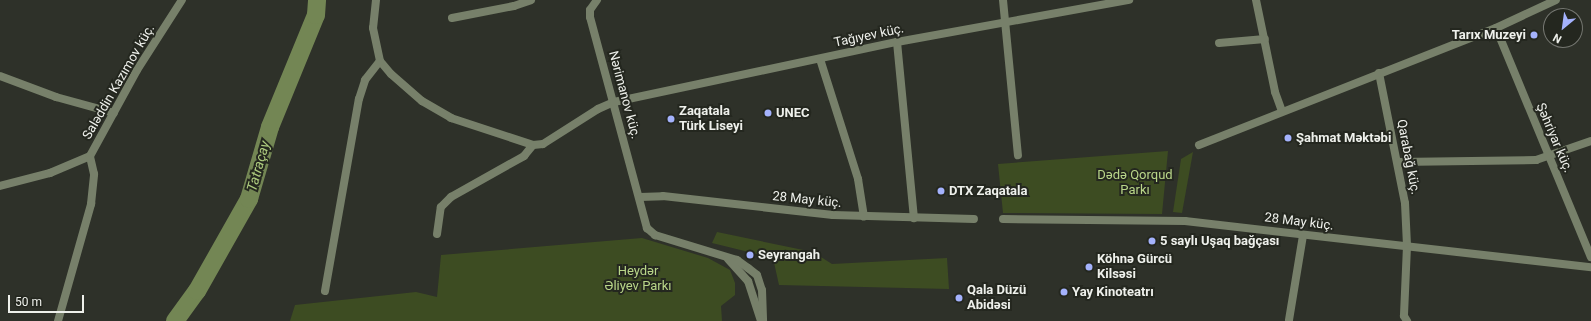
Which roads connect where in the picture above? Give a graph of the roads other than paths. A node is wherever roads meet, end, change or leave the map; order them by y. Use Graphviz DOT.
graph roads {
  1 [pos="182,0"];
  2 [pos="376,0"];
  3 [pos="531,0"];
  4 [pos="1003,0"];
  5 [pos="1129,0"];
  6 [pos="1256,0"];
  7 [pos="1556,0"];
  8 [pos="593,1"];
  9 [pos="452,18"];
  10 [pos="1004,21"];
  11 [pos="1496,28"];
  12 [pos="1265,39"];
  13 [pos="897,42"];
  14 [pos="1219,43"];
  15 [pos="820,59"];
  16 [pos="380,61"];
  17 [pos="1379,72"];
  18 [pos="0,76"];
  19 [pos="614,102"];
  20 [pos="1282,111"];
  21 [pos="114,113"];
  22 [pos="1591,141"];
  23 [pos="533,145"];
  24 [pos="1200,145"];
  25 [pos="1018,155"];
  26 [pos="90,156"];
  27 [pos="1549,156"];
  28 [pos="1398,162"];
  29 [pos="0,186"];
  30 [pos="640,198"];
  31 [pos="864,217"];
  32 [pos="914,218"];
  33 [pos="974,219"];
  34 [pos="1003,219"];
  35 [pos="437,234"];
  36 [pos="1303,235"];
  37 [pos="1407,246"];
  38 [pos="1591,257"];
  39 [pos="1591,267"];
  40 [pos="325,291"];
  41 [pos="1289,320"];
  42 [pos="58,321"];
  43 [pos="762,321"];
  44 [pos="1407,321"];
  1 -- 21 [label="street, Saləddin Kazımov küç."];
  2 -- 16 [label="street"];
  3 -- 9 [label="street"];
  4 -- 10 [label="street"];
  5 -- 10 [label="street, Tağıyev küç."];
  6 -- 12 [label="street"];
  7 -- 11 [label="street"];
  8 -- 19 [label="street, Nərimanov küç."];
  10 -- 13 [label="street, Tağıyev küç."];
  10 -- 25 [label="street"];
  11 -- 17 [label="street"];
  11 -- 27 [label="street, Şəhriyar küç."];
  12 -- 14 [label="street"];
  12 -- 20 [label="street"];
  13 -- 15 [label="street, Tağıyev küç."];
  13 -- 32 [label="street"];
  15 -- 19 [label="street, Tağıyev küç."];
  15 -- 31 [label="street"];
  16 -- 23 [label="street"];
  16 -- 40 [label="street"];
  17 -- 20 [label="street"];
  17 -- 28 [label="street, Qarabağ küç."];
  18 -- 21 [label="street"];
  19 -- 23 [label="street, Tağıyev küç."];
  19 -- 30 [label="street, Nərimanov küç."];
  20 -- 24 [label="street"];
  21 -- 26 [label="street, Saləddin Kazımov küç."];
  22 -- 27 [label="street"];
  23 -- 35 [label="street"];
  26 -- 29 [label="street"];
  26 -- 42 [label="street"];
  27 -- 28 [label="street"];
  27 -- 38 [label="street, Şəhriyar küç."];
  28 -- 37 [label="street, Qarabağ küç."];
  30 -- 31 [label="street, 28 May küç."];
  30 -- 43 [label="street, Nərimanov küç."];
  31 -- 32 [label="street, 28 May küç."];
  32 -- 33 [label="street, 28 May küç."];
  34 -- 36 [label="street, 28 May küç."];
  36 -- 37 [label="street, 28 May küç."];
  36 -- 41 [label="street"];
  37 -- 39 [label="street, 28 May küç."];
  37 -- 44 [label="street, Qarabağ küç."];
}
